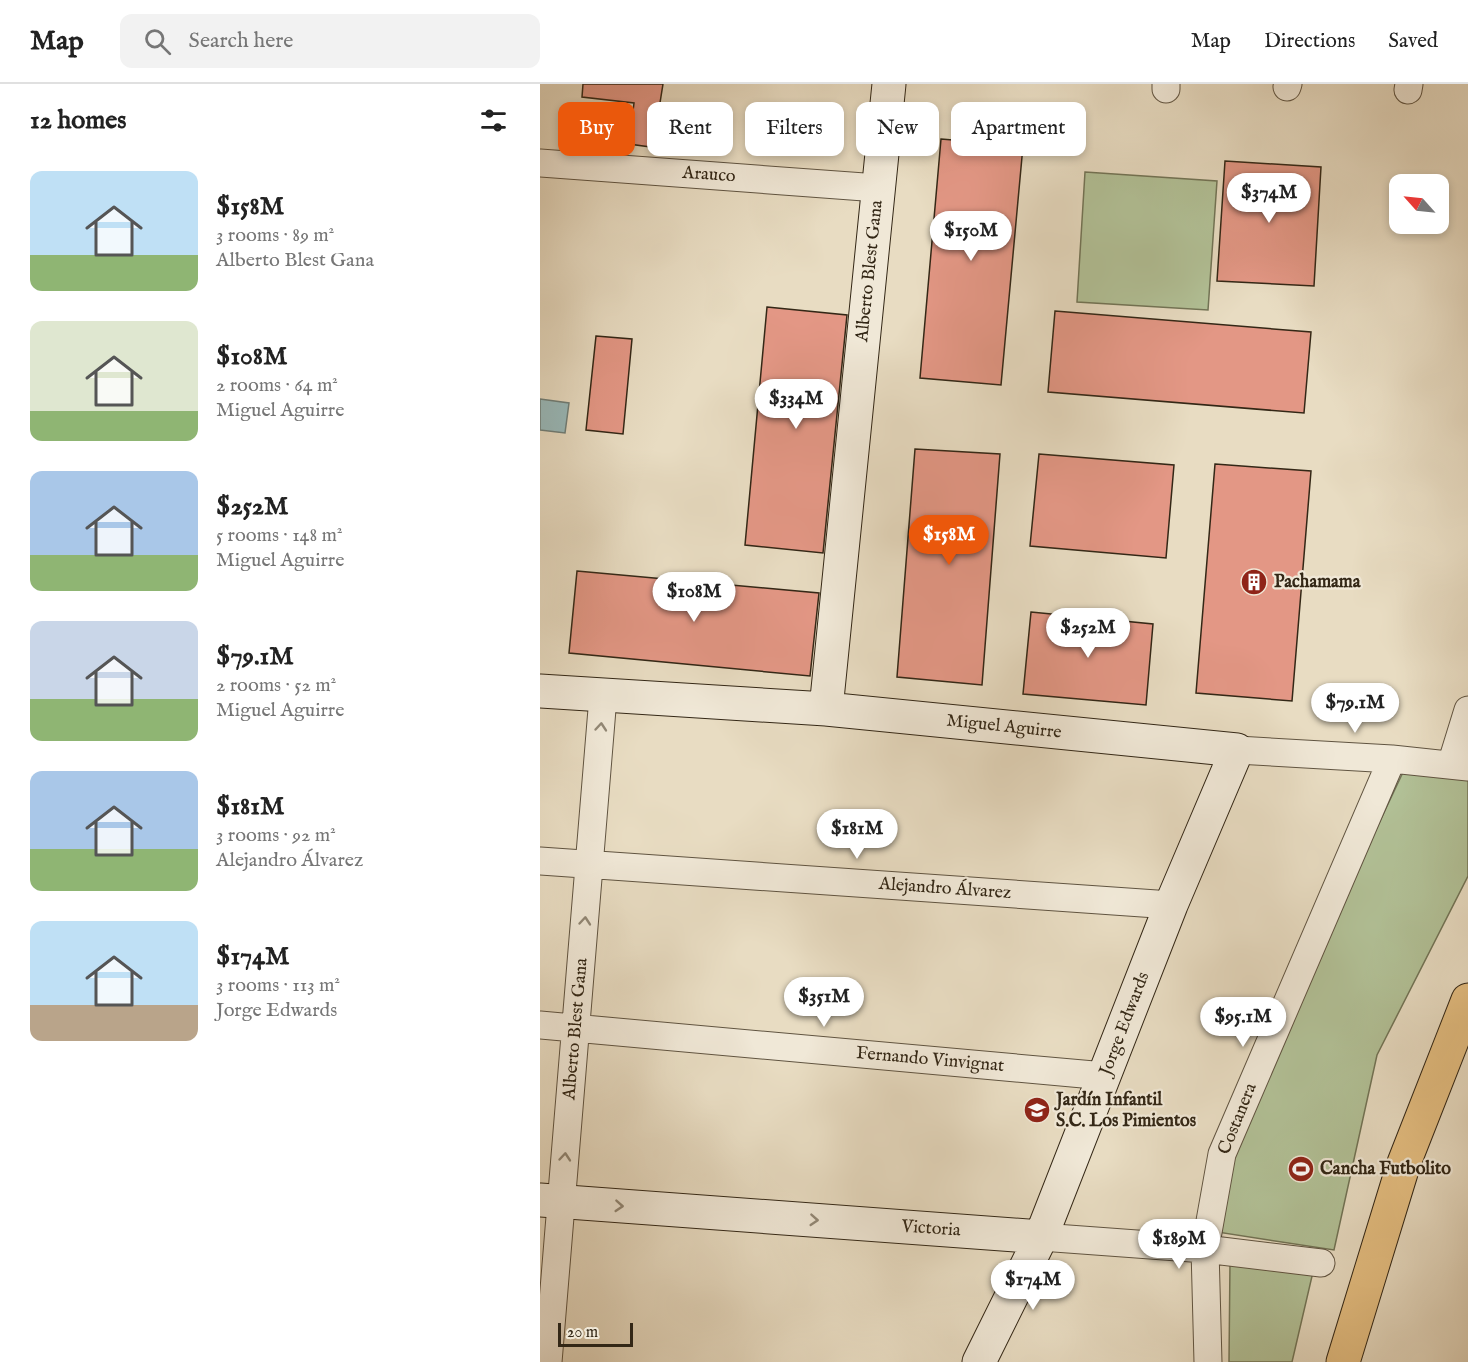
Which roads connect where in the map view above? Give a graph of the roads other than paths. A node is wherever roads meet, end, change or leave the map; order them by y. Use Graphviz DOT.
graph roads {
  1 [pos="889,84"];
  2 [pos="540,163"];
  3 [pos="878,188"];
  4 [pos="540,691"];
  5 [pos="603,697"];
  6 [pos="826,709"];
  7 [pos="1468,710"];
  8 [pos="1237,750"];
  9 [pos="1392,759"];
  10 [pos="1460,766"];
  11 [pos="540,861"];
  12 [pos="589,864"];
  13 [pos="1171,905"];
  14 [pos="1468,1000"];
  15 [pos="540,1025"];
  16 [pos="576,1028"];
  17 [pos="1105,1076"];
  18 [pos="551,1201"];
  19 [pos="1041,1237"];
  20 [pos="1205,1249"];
  21 [pos="1322,1263"];
  22 [pos="548,1362"];
  23 [pos="979,1362"];
  24 [pos="1208,1362"];
  25 [pos="1343,1362"];
  1 -- 3 [label="street, Alberto Blest Gana"];
  2 -- 3 [label="street, Arauco"];
  3 -- 6 [label="street, Alberto Blest Gana"];
  4 -- 5 [label="street, Miguel Aguirre"];
  5 -- 6 [label="street, Miguel Aguirre"];
  12 -- 5 [label="street, Alberto Blest Gana, one-way"];
  6 -- 8 [label="street, Miguel Aguirre"];
  7 -- 10 [label="street"];
  8 -- 9 [label="street, Miguel Aguirre"];
  8 -- 13 [label="street, Jorge Edwards"];
  9 -- 10 [label="street, Miguel Aguirre"];
  9 -- 20 [label="street, Costanera"];
  11 -- 12 [label="street, Alejandro Álvarez"];
  12 -- 13 [label="street, Alejandro Álvarez"];
  16 -- 12 [label="street, Alberto Blest Gana, one-way"];
  13 -- 17 [label="street, Jorge Edwards"];
  14 -- 25 [label="highway"];
  15 -- 16 [label="street, Fernando Vinvignat"];
  16 -- 17 [label="street, Fernando Vinvignat"];
  18 -- 16 [label="street, Alberto Blest Gana, one-way"];
  17 -- 19 [label="street, Jorge Edwards"];
  18 -- 19 [label="street, Victoria, one-way"];
  18 -- 22 [label="street, Alberto Blest Gana"];
  19 -- 20 [label="street, Victoria"];
  19 -- 23 [label="street, Jorge Edwards"];
  20 -- 21 [label="street, Victoria"];
  20 -- 24 [label="street, Costanera"];
}
